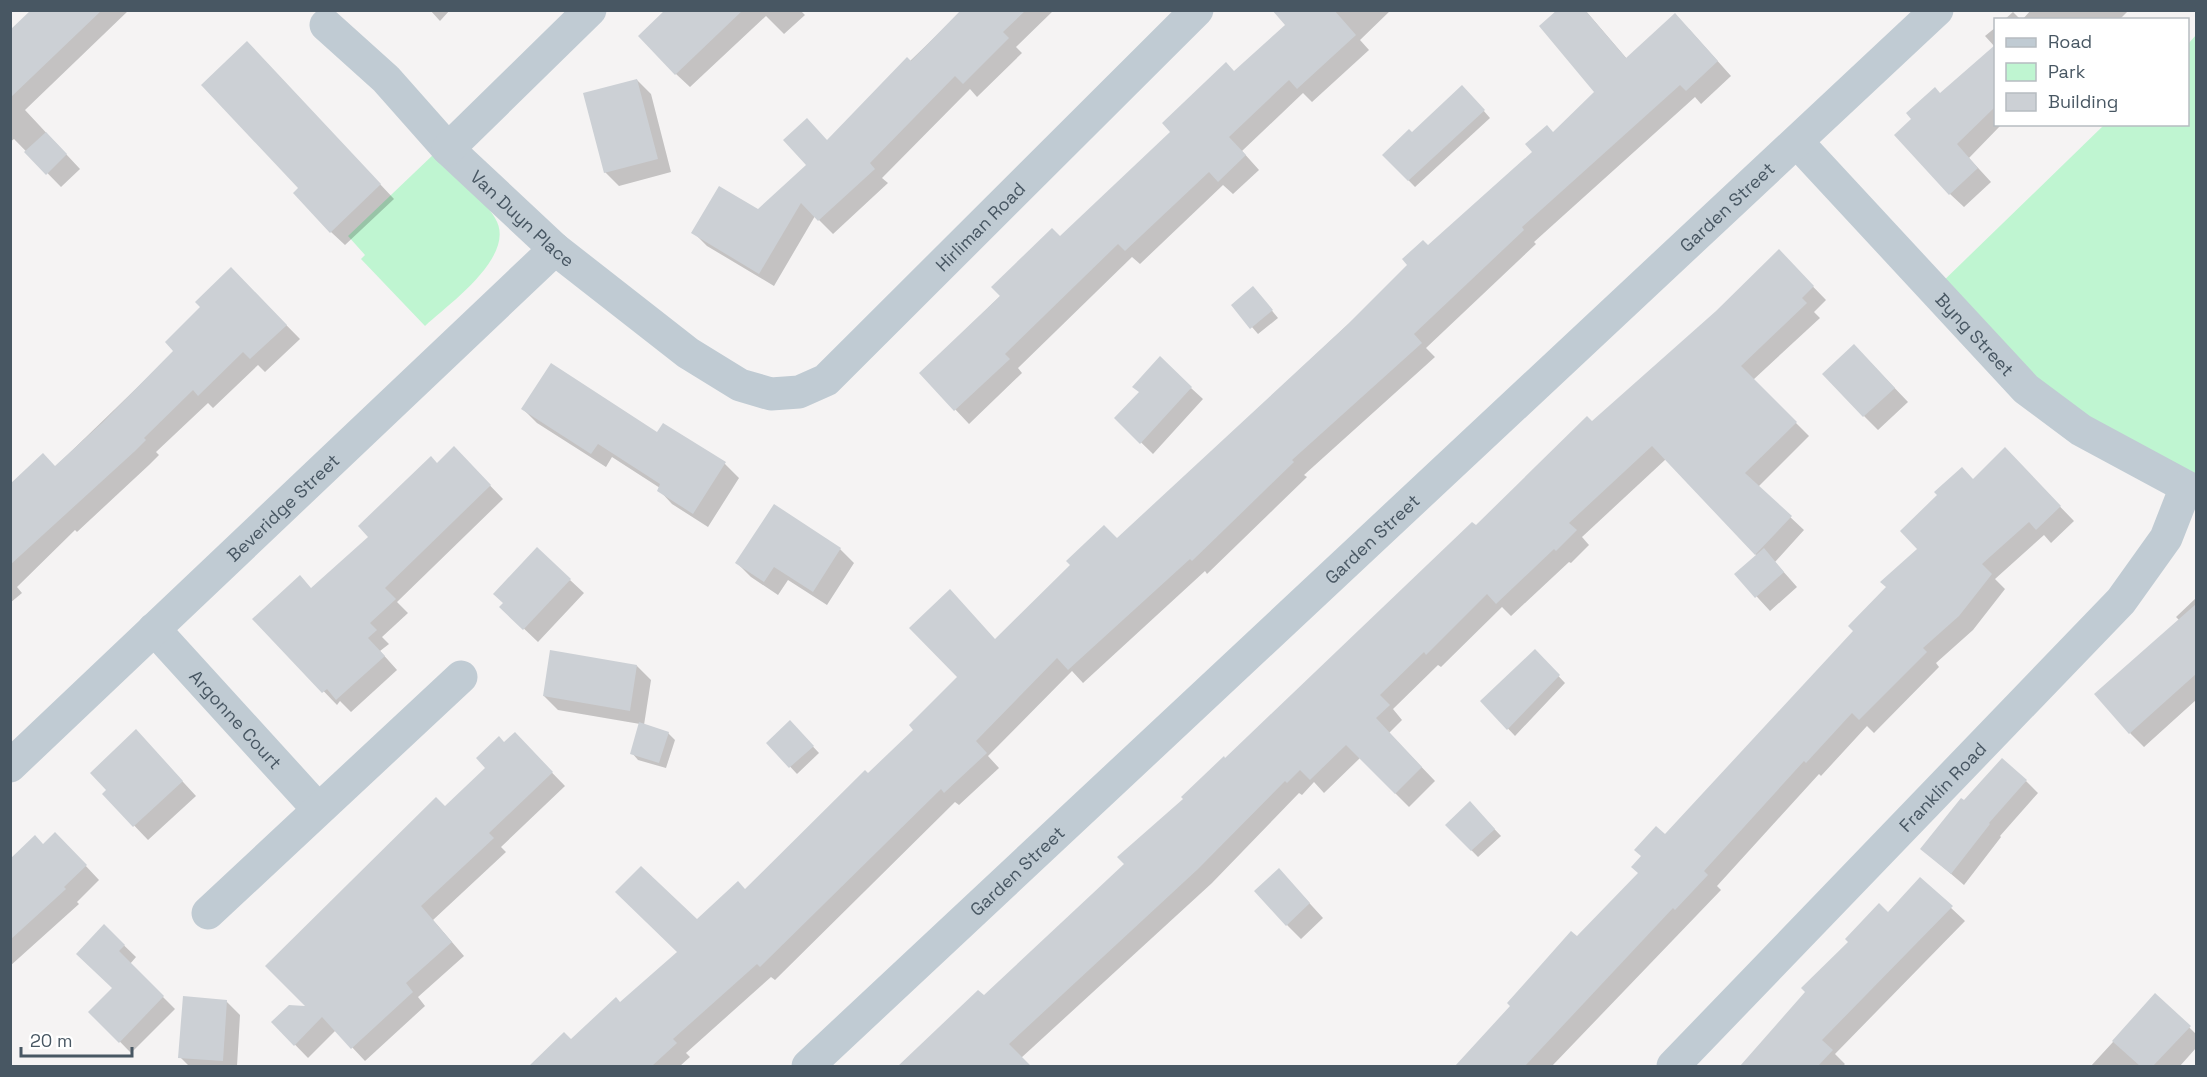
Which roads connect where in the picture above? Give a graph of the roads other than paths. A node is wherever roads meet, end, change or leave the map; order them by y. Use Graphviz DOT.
graph roads {
  1 [pos="590,10"];
  2 [pos="1197,10"];
  3 [pos="1937,10"];
  4 [pos="326,25"];
  5 [pos="1797,142"];
  6 [pos="448,149"];
  7 [pos="555,249"];
  8 [pos="740,385"];
  9 [pos="2191,489"];
  10 [pos="154,628"];
  11 [pos="460,677"];
  12 [pos="10,766"];
  13 [pos="318,809"];
  14 [pos="208,913"];
  15 [pos="808,1066"];
  16 [pos="1673,1066"];
  1 -- 6 [label="street"];
  2 -- 8 [label="street, Hirliman Road"];
  3 -- 5 [label="street, Garden Street"];
  4 -- 6 [label="street, Van Duyn Place"];
  5 -- 9 [label="street, Byng Street"];
  5 -- 15 [label="street, Garden Street"];
  6 -- 7 [label="street, Van Duyn Place"];
  7 -- 8 [label="street, Van Duyn Place"];
  7 -- 10 [label="street, Beveridge Street"];
  9 -- 16 [label="street, Franklin Road"];
  10 -- 12 [label="street, Beveridge Street"];
  10 -- 13 [label="street, Argonne Court"];
  11 -- 13 [label="street"];
  13 -- 14 [label="street"];
}
